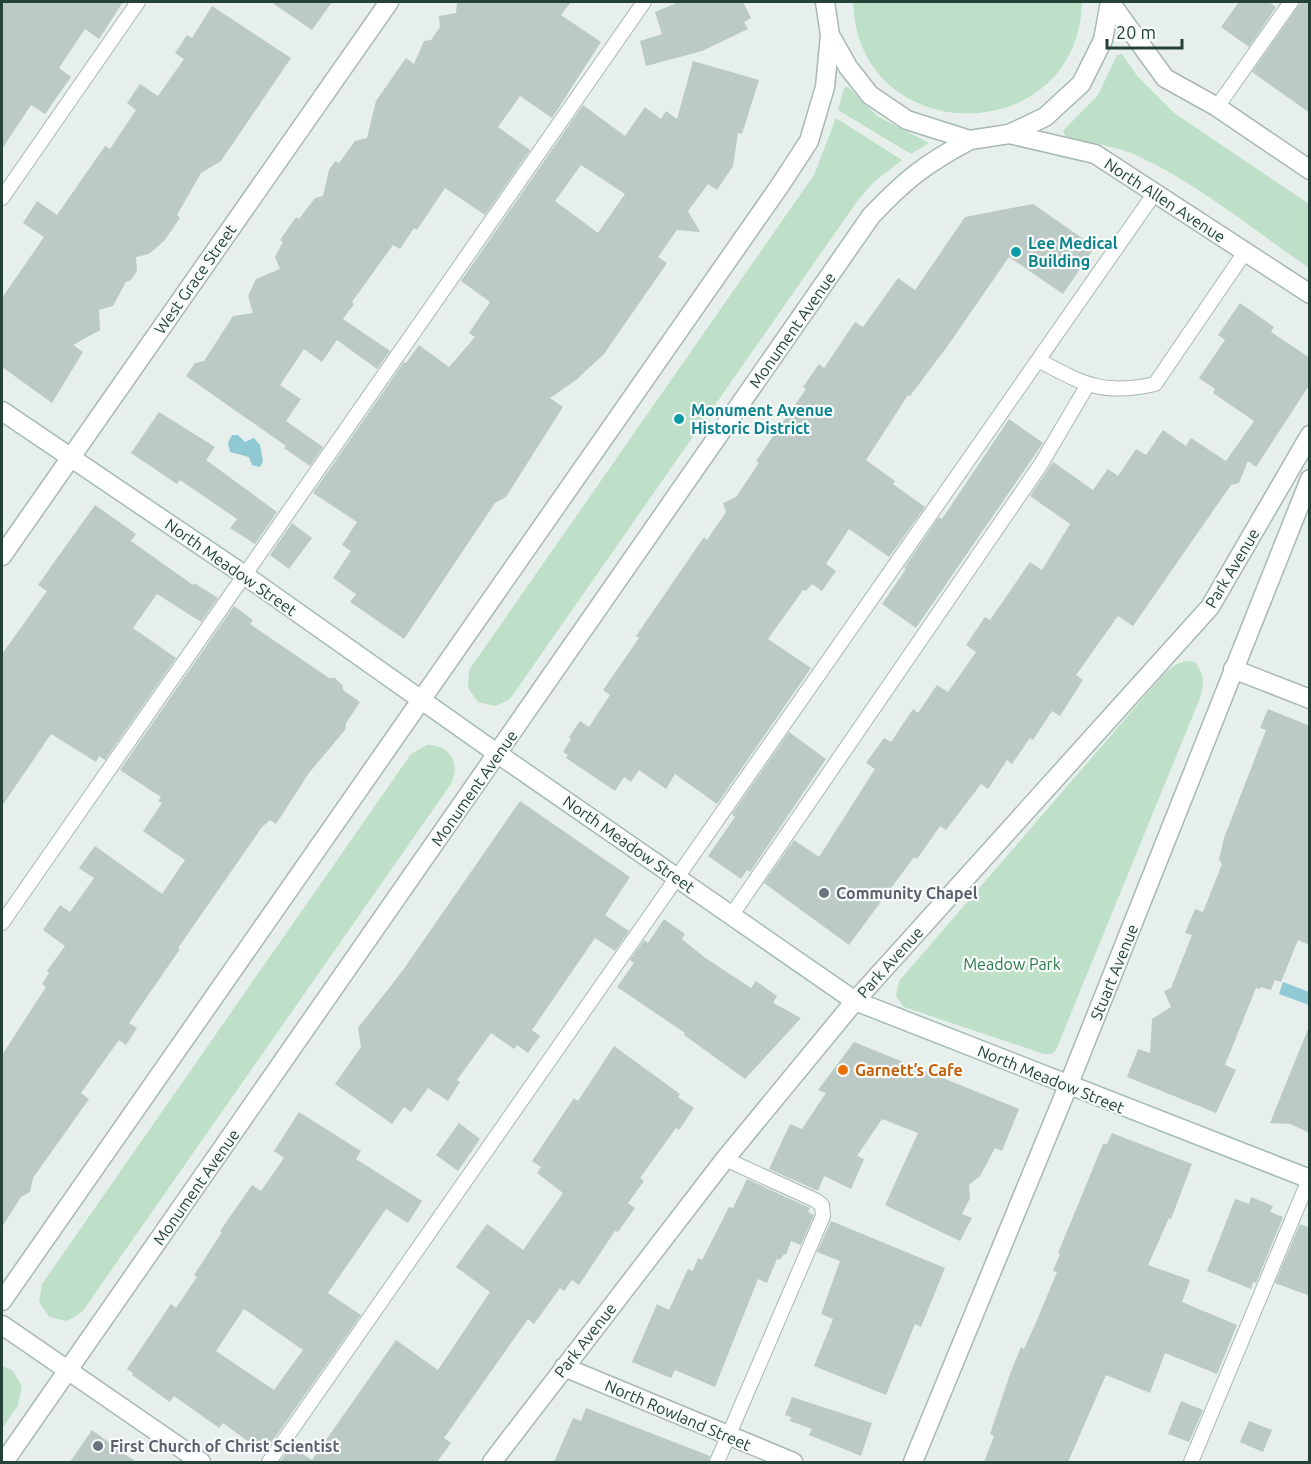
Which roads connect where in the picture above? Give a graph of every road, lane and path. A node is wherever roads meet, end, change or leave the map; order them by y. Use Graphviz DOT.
graph roads {
  1 [pos="138,2"];
  2 [pos="389,2"];
  3 [pos="644,2"];
  4 [pos="825,2"];
  5 [pos="1110,2"];
  6 [pos="1291,2"];
  7 [pos="830,35"];
  8 [pos="1217,108"];
  9 [pos="1009,134"];
  10 [pos="970,140"];
  11 [pos="1310,170"];
  12 [pos="1154,194"];
  13 [pos="2,198"];
  14 [pos="1245,252"];
  15 [pos="1310,294"];
  16 [pos="1038,360"];
  17 [pos="1087,386"];
  18 [pos="2,411"];
  19 [pos="1310,435"];
  20 [pos="70,457"];
  21 [pos="1310,479"];
  22 [pos="2,556"];
  23 [pos="243,574"];
  24 [pos="1233,669"];
  25 [pos="1310,699"];
  26 [pos="421,701"];
  27 [pos="498,754"];
  28 [pos="678,877"];
  29 [pos="731,916"];
  30 [pos="2,923"];
  31 [pos="855,1001"];
  32 [pos="1068,1086"];
  33 [pos="725,1159"];
  34 [pos="1309,1178"];
  35 [pos="2,1301"];
  36 [pos="2,1325"];
  37 [pos="564,1367"];
  38 [pos="68,1371"];
  39 [pos="728,1436"];
  40 [pos="4,1462"];
  41 [pos="201,1462"];
  42 [pos="268,1462"];
  43 [pos="492,1462"];
  44 [pos="717,1462"];
  45 [pos="792,1462"];
  46 [pos="913,1462"];
  47 [pos="1191,1462"];
  1 -- 13 [label="lane"];
  2 -- 20 [label="street, West Grace Street"];
  3 -- 23 [label="lane"];
  4 -- 7 [label="street"];
  5 -- 8 [label="street"];
  5 -- 9 [label="street"];
  6 -- 8 [label="lane"];
  7 -- 10 [label="street"];
  7 -- 26 [label="street"];
  8 -- 11 [label="street"];
  9 -- 10 [label="street"];
  9 -- 12 [label="street, North Allen Avenue"];
  10 -- 27 [label="street, Monument Avenue"];
  12 -- 14 [label="street, North Allen Avenue"];
  12 -- 16 [label="lane"];
  14 -- 15 [label="street, North Allen Avenue"];
  14 -- 17 [label="lane"];
  16 -- 17 [label="lane"];
  16 -- 28 [label="lane"];
  17 -- 29 [label="lane"];
  18 -- 20 [label="street, North Meadow Street"];
  19 -- 31 [label="street, Park Avenue"];
  20 -- 22 [label="street, West Grace Street"];
  20 -- 23 [label="street, North Meadow Street"];
  21 -- 24 [label="street, Stuart Avenue"];
  23 -- 26 [label="street, North Meadow Street"];
  23 -- 30 [label="lane"];
  24 -- 25 [label="street"];
  24 -- 32 [label="street, Stuart Avenue"];
  26 -- 27 [label="street, North Meadow Street"];
  26 -- 35 [label="street"];
  27 -- 28 [label="street, North Meadow Street"];
  27 -- 38 [label="street, Monument Avenue"];
  28 -- 29 [label="street, North Meadow Street"];
  28 -- 42 [label="lane"];
  29 -- 31 [label="street, North Meadow Street"];
  31 -- 32 [label="street, North Meadow Street"];
  31 -- 33 [label="street, Park Avenue"];
  32 -- 34 [label="street, North Meadow Street"];
  32 -- 46 [label="street, Stuart Avenue"];
  33 -- 37 [label="street, Park Avenue"];
  33 -- 39 [label="lane"];
  34 -- 47 [label="lane"];
  36 -- 38 [label="street"];
  37 -- 39 [label="street, North Rowland Street"];
  37 -- 43 [label="street, Park Avenue"];
  38 -- 40 [label="street, Monument Avenue"];
  38 -- 41 [label="street"];
  39 -- 44 [label="lane"];
  39 -- 45 [label="street, North Rowland Street"];
}
